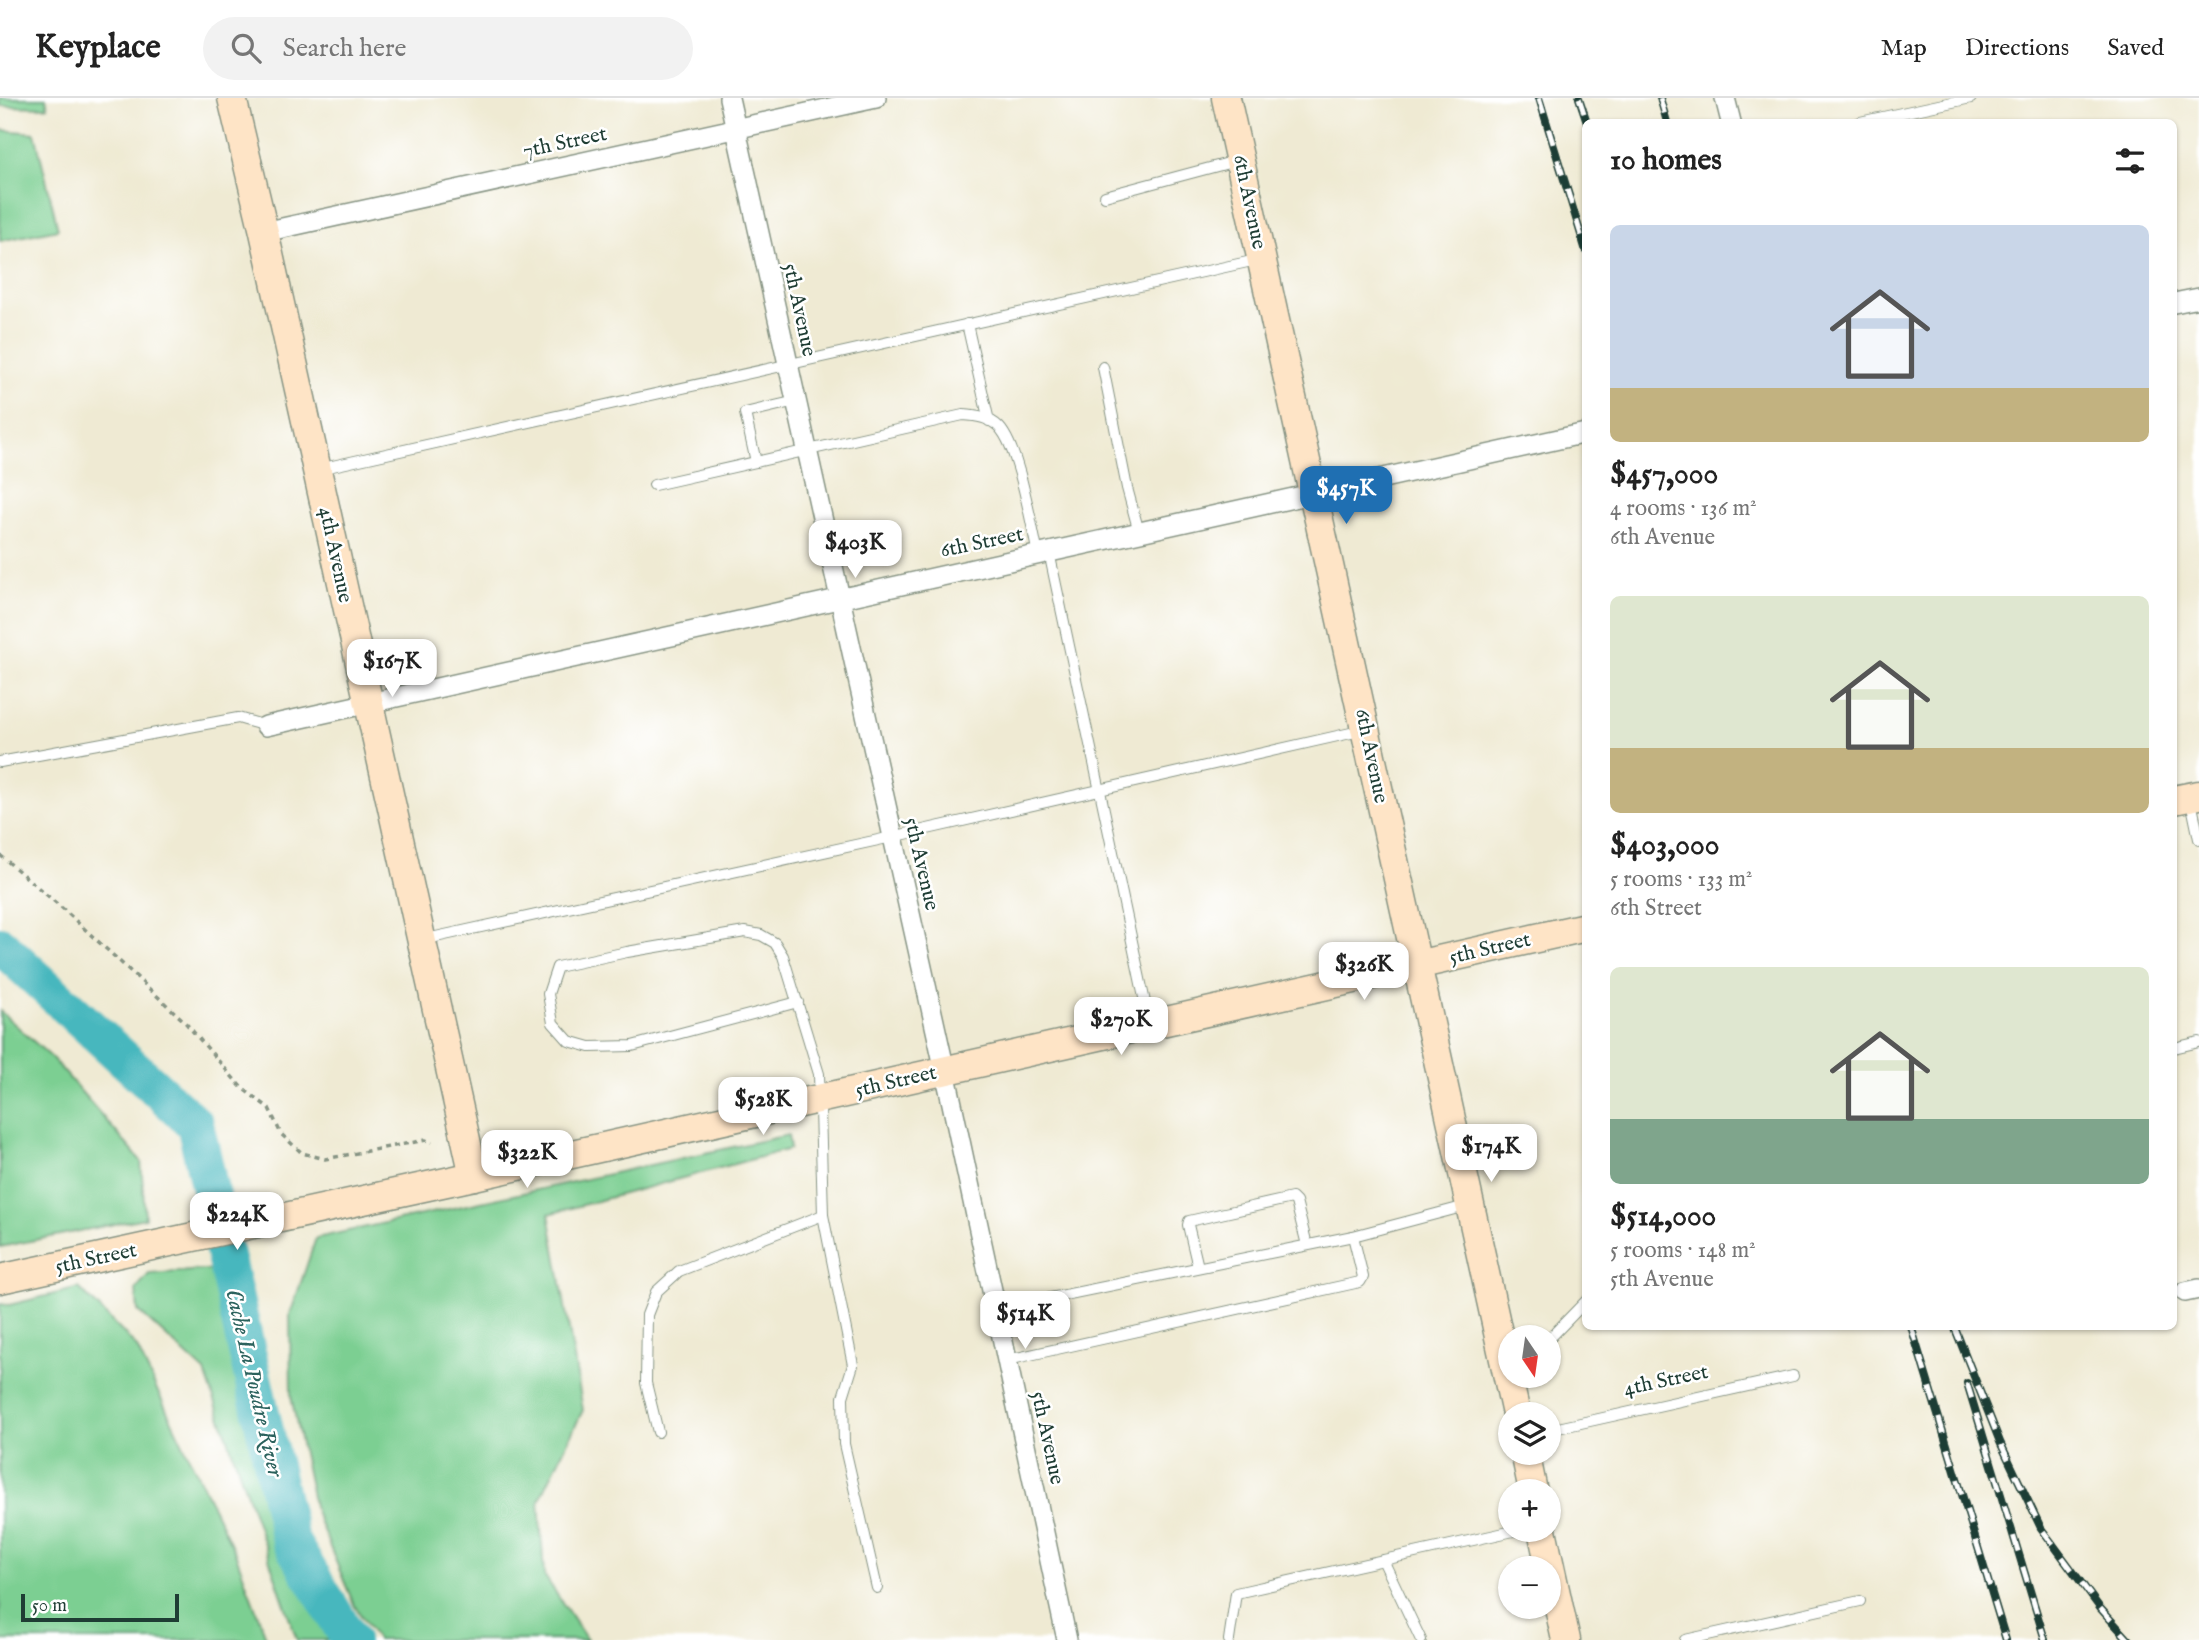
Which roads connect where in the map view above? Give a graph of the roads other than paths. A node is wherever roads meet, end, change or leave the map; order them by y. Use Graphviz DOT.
graph roads {
  1 [pos="232,98"];
  2 [pos="729,98"];
  3 [pos="876,98"];
  4 [pos="1226,98"];
  5 [pos="1725,98"];
  6 [pos="1972,98"];
  7 [pos="1730,119"];
  8 [pos="1874,119"];
  9 [pos="736,129"];
  10 [pos="1240,160"];
  11 [pos="1105,196"];
  12 [pos="264,232"];
  13 [pos="1261,258"];
  14 [pos="2199,298"];
  15 [pos="2177,302"];
  16 [pos="967,324"];
  17 [pos="787,364"];
  18 [pos="1103,367"];
  19 [pos="796,401"];
  20 [pos="989,421"];
  21 [pos="1582,434"];
  22 [pos="806,450"];
  23 [pos="756,462"];
  24 [pos="316,469"];
  25 [pos="654,485"];
  26 [pos="1313,494"];
  27 [pos="1139,532"];
  28 [pos="1043,553"];
  29 [pos="839,598"];
  30 [pos="368,704"];
  31 [pos="266,726"];
  32 [pos="1366,730"];
  33 [pos="0,762"];
  34 [pos="1100,790"];
  35 [pos="2188,797"];
  36 [pos="891,837"];
  37 [pos="2199,839"];
  38 [pos="1582,928"];
  39 [pos="422,940"];
  40 [pos="1417,965"];
  41 [pos="798,1002"];
  42 [pos="1150,1025"];
  43 [pos="2199,1042"];
  44 [pos="2177,1047"];
  45 [pos="945,1071"];
  46 [pos="818,1099"];
  47 [pos="474,1176"];
  48 [pos="1470,1205"];
  49 [pos="823,1215"];
  50 [pos="1353,1236"];
  51 [pos="1307,1245"];
  52 [pos="1198,1268"];
  53 [pos="0,1279"];
  54 [pos="1582,1305"];
  55 [pos="996,1309"];
  56 [pos="1499,1325"];
  57 [pos="1561,1327"];
  58 [pos="1007,1360"];
  59 [pos="1793,1376"];
  60 [pos="1561,1427"];
  61 [pos="658,1432"];
  62 [pos="1498,1534"];
  63 [pos="1545,1542"];
  64 [pos="1383,1560"];
  65 [pos="877,1588"];
  66 [pos="1860,1601"];
  67 [pos="1421,1639"];
  68 [pos="1067,1640"];
  69 [pos="1229,1640"];
  70 [pos="1434,1640"];
  71 [pos="1566,1640"];
  72 [pos="1685,1640"];
  1 -- 12 [label="street, 4th Avenue"];
  2 -- 9 [label="street, 5th Avenue"];
  3 -- 9 [label="street, 7th Street"];
  4 -- 10 [label="street, 6th Avenue"];
  5 -- 7 [label="street"];
  6 -- 8 [label="lane"];
  9 -- 12 [label="street, 7th Street"];
  9 -- 17 [label="street, 5th Avenue"];
  10 -- 11 [label="lane"];
  10 -- 13 [label="street, 6th Avenue"];
  12 -- 24 [label="street, 4th Avenue"];
  13 -- 16 [label="lane"];
  13 -- 26 [label="street, 6th Avenue"];
  14 -- 15 [label="street"];
  16 -- 17 [label="lane"];
  16 -- 20 [label="lane"];
  17 -- 19 [label="street, 5th Avenue"];
  17 -- 24 [label="lane"];
  18 -- 27 [label="lane"];
  19 -- 22 [label="street, 5th Avenue"];
  19 -- 23 [label="lane"];
  20 -- 22 [label="lane"];
  20 -- 28 [label="lane"];
  21 -- 26 [label="street, 6th Street"];
  22 -- 23 [label="lane"];
  22 -- 29 [label="street, 5th Avenue"];
  23 -- 25 [label="lane"];
  24 -- 30 [label="street, 4th Avenue"];
  26 -- 27 [label="street, 6th Street"];
  26 -- 32 [label="street, 6th Avenue"];
  27 -- 28 [label="street, 6th Street"];
  28 -- 29 [label="street, 6th Street"];
  28 -- 34 [label="lane"];
  29 -- 30 [label="street, 6th Street"];
  29 -- 36 [label="street, 5th Avenue"];
  30 -- 31 [label="street, 6th Street"];
  30 -- 39 [label="street, 4th Avenue"];
  31 -- 33 [label="lane"];
  32 -- 34 [label="lane"];
  32 -- 40 [label="street, 6th Avenue"];
  34 -- 36 [label="lane"];
  34 -- 42 [label="lane"];
  35 -- 37 [label="lane"];
  36 -- 39 [label="lane"];
  36 -- 45 [label="street, 5th Avenue"];
  38 -- 40 [label="street, 5th Street"];
  39 -- 47 [label="street, 4th Avenue"];
  40 -- 42 [label="street, 5th Street"];
  40 -- 48 [label="street, 6th Avenue"];
  41 -- 41 [label="lane"];
  41 -- 46 [label="lane"];
  42 -- 45 [label="street, 5th Street"];
  43 -- 44 [label="lane"];
  45 -- 46 [label="street, 5th Street"];
  45 -- 55 [label="street, 5th Avenue"];
  46 -- 47 [label="street, 5th Street"];
  46 -- 49 [label="lane"];
  47 -- 53 [label="street, 5th Street"];
  48 -- 50 [label="lane"];
  48 -- 56 [label="street, 6th Avenue"];
  49 -- 61 [label="lane"];
  49 -- 65 [label="lane"];
  50 -- 51 [label="lane"];
  50 -- 58 [label="lane"];
  51 -- 52 [label="lane"];
  51 -- 52 [label="lane"];
  52 -- 55 [label="lane"];
  54 -- 57 [label="lane"];
  55 -- 58 [label="street, 5th Avenue"];
  58 -- 68 [label="street, 5th Avenue"];
  59 -- 60 [label="lane, 4th Street"];
  62 -- 64 [label="lane"];
  63 -- 71 [label="street"];
  64 -- 67 [label="lane"];
  64 -- 69 [label="lane"];
  66 -- 72 [label="lane"];
  67 -- 70 [label="lane"];
}
